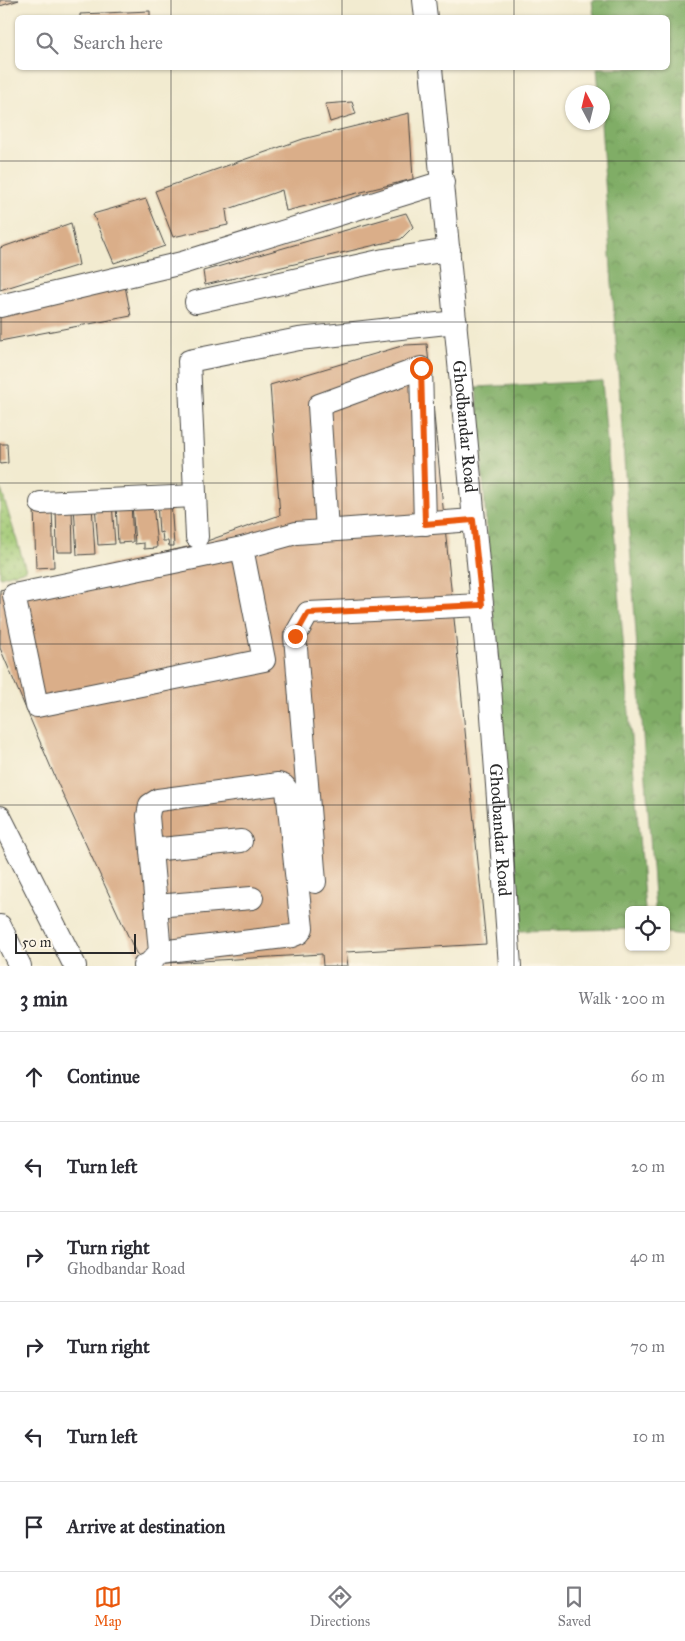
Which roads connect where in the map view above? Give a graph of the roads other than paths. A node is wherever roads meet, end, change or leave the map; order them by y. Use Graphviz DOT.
graph roads {
  1 [pos="424,0"];
  2 [pos="426,15"];
  3 [pos="431,70"];
  4 [pos="443,182"];
  5 [pos="449,250"];
  6 [pos="196,302"];
  7 [pos="0,306"];
  8 [pos="456,322"];
  9 [pos="195,496"];
  10 [pos="40,503"];
  11 [pos="473,520"];
  12 [pos="425,524"];
  13 [pos="327,530"];
  14 [pos="198,537"];
  15 [pos="242,548"];
  16 [pos="482,605"];
  17 [pos="0,817"];
  18 [pos="241,840"];
  19 [pos="151,850"];
  20 [pos="315,882"];
  21 [pos="252,898"];
  22 [pos="156,906"];
  23 [pos="0,926"];
  24 [pos="152,959"];
  25 [pos="20,966"];
  26 [pos="75,966"];
  27 [pos="510,966"];
  1 -- 2 [label="street"];
  3 -- 4 [label="street, Ghodbandar Road"];
  4 -- 5 [label="street, Ghodbandar Road"];
  4 -- 7 [label="street"];
  5 -- 6 [label="street"];
  5 -- 8 [label="street, Ghodbandar Road"];
  8 -- 9 [label="street"];
  8 -- 11 [label="street, Ghodbandar Road"];
  9 -- 10 [label="street"];
  9 -- 14 [label="street"];
  11 -- 12 [label="street"];
  11 -- 16 [label="street, Ghodbandar Road"];
  12 -- 13 [label="street"];
  12 -- 13 [label="street"];
  13 -- 15 [label="street"];
  15 -- 15 [label="street"];
  16 -- 20 [label="street"];
  16 -- 27 [label="street, Ghodbandar Road"];
  17 -- 26 [label="street"];
  18 -- 19 [label="street"];
  19 -- 22 [label="street"];
  19 -- 24 [label="street"];
  21 -- 22 [label="street"];
  22 -- 24 [label="street"];
  23 -- 25 [label="street"];
}
